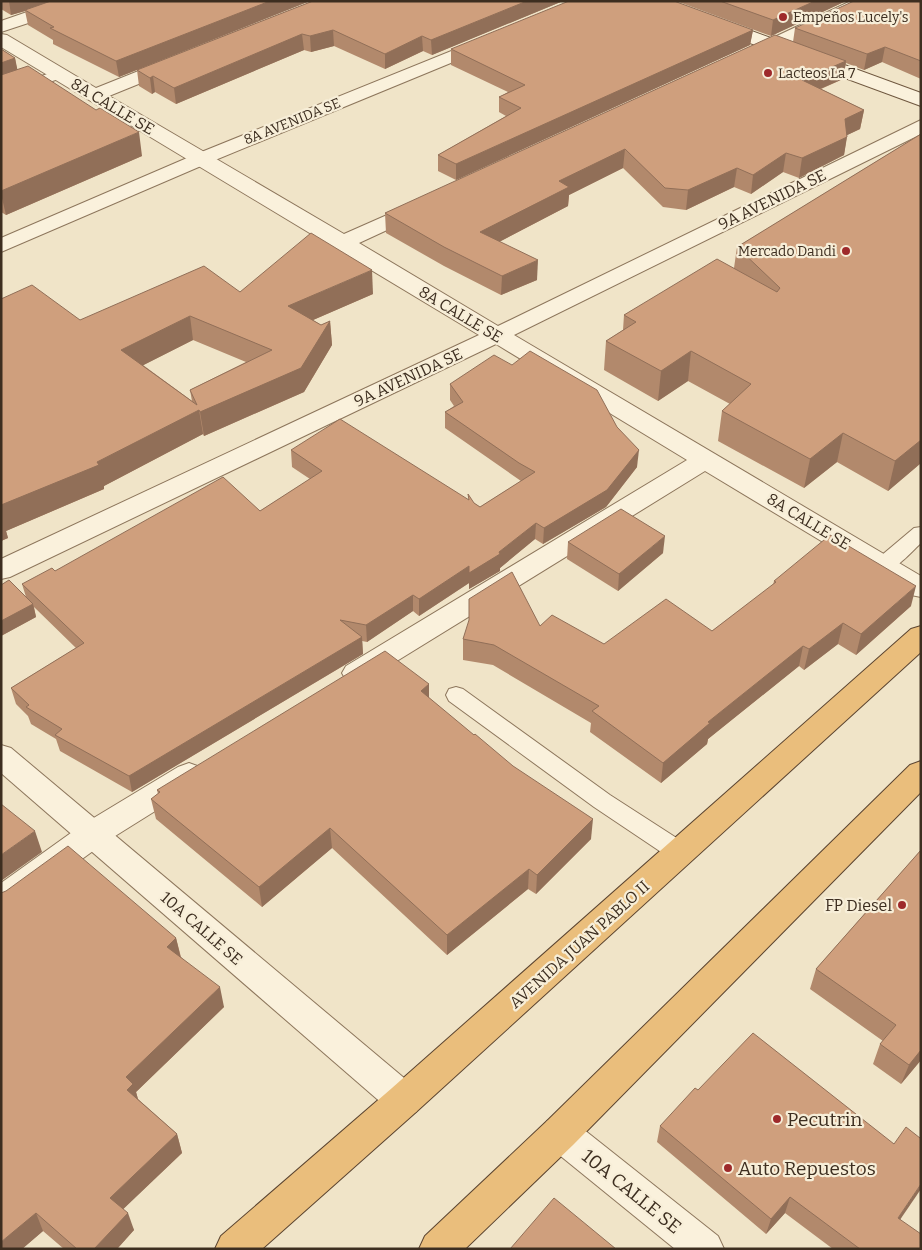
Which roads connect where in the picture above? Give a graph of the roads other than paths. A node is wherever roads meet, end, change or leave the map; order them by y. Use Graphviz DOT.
graph roads {
  1 [pos="77,1"];
  2 [pos="653,1"];
  3 [pos="866,1"];
  4 [pos="1,28"];
  5 [pos="503,35"];
  6 [pos="1,39"];
  7 [pos="772,45"];
  8 [pos="186,59"];
  9 [pos="736,62"];
  10 [pos="60,74"];
  11 [pos="1,95"];
  12 [pos="94,95"];
  13 [pos="921,100"];
  14 [pos="921,126"];
  15 [pos="201,159"];
  16 [pos="432,202"];
  17 [pos="343,243"];
  18 [pos="1,246"];
  19 [pos="497,335"];
  20 [pos="706,459"];
  21 [pos="921,533"];
  22 [pos="883,565"];
  23 [pos="1,570"];
  24 [pos="921,588"];
  25 [pos="921,636"];
  26 [pos="331,688"];
  27 [pos="456,696"];
  28 [pos="1,756"];
  29 [pos="212,761"];
  30 [pos="921,773"];
  31 [pos="93,834"];
  32 [pos="681,853"];
  33 [pos="1,901"];
  34 [pos="404,1100"];
  35 [pos="560,1133"];
  36 [pos="234,1249"];
  37 [pos="438,1249"];
  38 [pos="705,1249"];
  1 -- 4 [label="street"];
  2 -- 7 [label="street"];
  3 -- 7 [label="street"];
  5 -- 15 [label="street, 8A AVENIDA SE"];
  6 -- 10 [label="street, 8A CALLE SE"];
  7 -- 9 [label="street"];
  7 -- 13 [label="street"];
  8 -- 12 [label="street"];
  10 -- 11 [label="lane"];
  10 -- 12 [label="street, 8A CALLE SE"];
  12 -- 15 [label="street, 8A CALLE SE"];
  14 -- 19 [label="street, 9A AVENIDA SE"];
  15 -- 17 [label="street, 8A CALLE SE"];
  15 -- 18 [label="street, 8A AVENIDA SE"];
  16 -- 17 [label="street"];
  17 -- 19 [label="street, 8A CALLE SE"];
  19 -- 20 [label="street, 8A CALLE SE"];
  19 -- 23 [label="street, 9A AVENIDA SE"];
  20 -- 22 [label="street, 8A CALLE SE"];
  20 -- 26 [label="street"];
  21 -- 22 [label="lane"];
  22 -- 24 [label="street, 8A CALLE SE"];
  25 -- 32 [label="highway, AVENIDA JUAN PABLO II"];
  27 -- 32 [label="lane"];
  28 -- 31 [label="street, 10A CALLE SE"];
  29 -- 31 [label="street"];
  30 -- 35 [label="highway"];
  31 -- 33 [label="street"];
  31 -- 34 [label="street, 10A CALLE SE"];
  32 -- 34 [label="highway, AVENIDA JUAN PABLO II"];
  34 -- 36 [label="highway, AVENIDA JUAN PABLO II"];
  35 -- 37 [label="highway"];
  35 -- 38 [label="street, 10A CALLE SE"];
}
